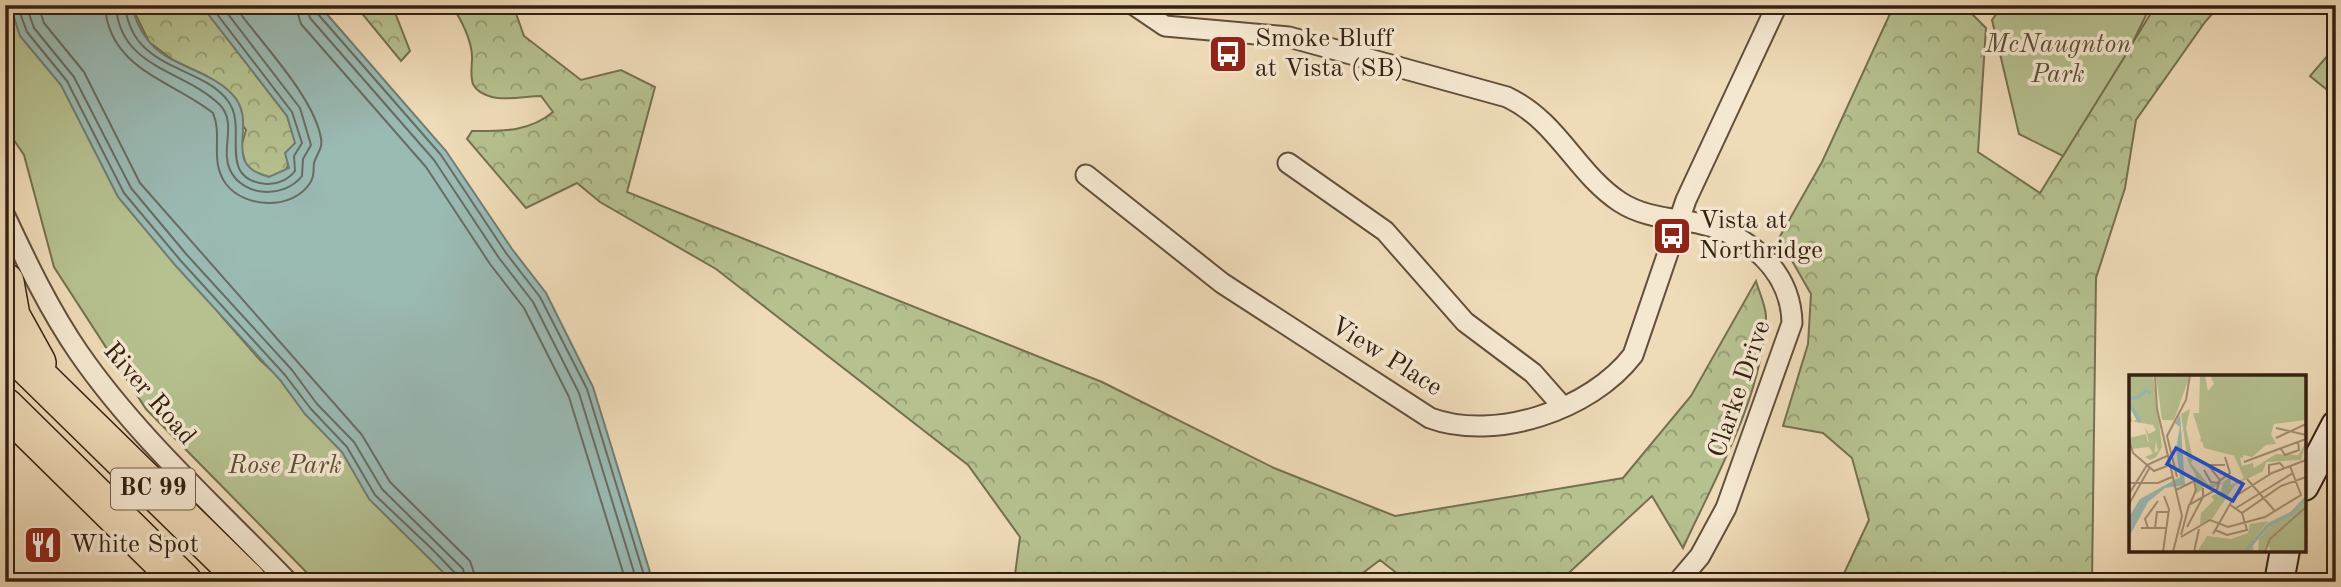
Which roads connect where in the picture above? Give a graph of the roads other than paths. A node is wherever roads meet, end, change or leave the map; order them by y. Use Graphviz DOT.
graph roads {
  1 [pos="1134,5"];
  2 [pos="1777,5"];
  3 [pos="1288,163"];
  4 [pos="1086,175"];
  5 [pos="5,216"];
  6 [pos="1679,221"];
  7 [pos="5,282"];
  8 [pos="5,344"];
  9 [pos="58,397"];
  10 [pos="5,407"];
  11 [pos="1563,407"];
  12 [pos="2336,425"];
  13 [pos="2306,482"];
  14 [pos="2285,552"];
  15 [pos="183,582"];
  16 [pos="248,582"];
  17 [pos="288,582"];
  18 [pos="1678,582"];
  19 [pos="2279,582"];
  1 -- 6 [label="street, Clarke Drive"];
  2 -- 6 [label="street, View Place"];
  3 -- 11 [label="street"];
  4 -- 11 [label="street, View Place"];
  5 -- 17 [label="street, River Road"];
  6 -- 11 [label="street, View Place"];
  6 -- 18 [label="street, Clarke Drive"];
  7 -- 9 [label="highway"];
  8 -- 9 [label="highway, BC 99"];
  9 -- 16 [label="highway, BC 99"];
  10 -- 15 [label="highway, BC 99"];
  12 -- 13 [label="street"];
  14 -- 19 [label="street"];
}
